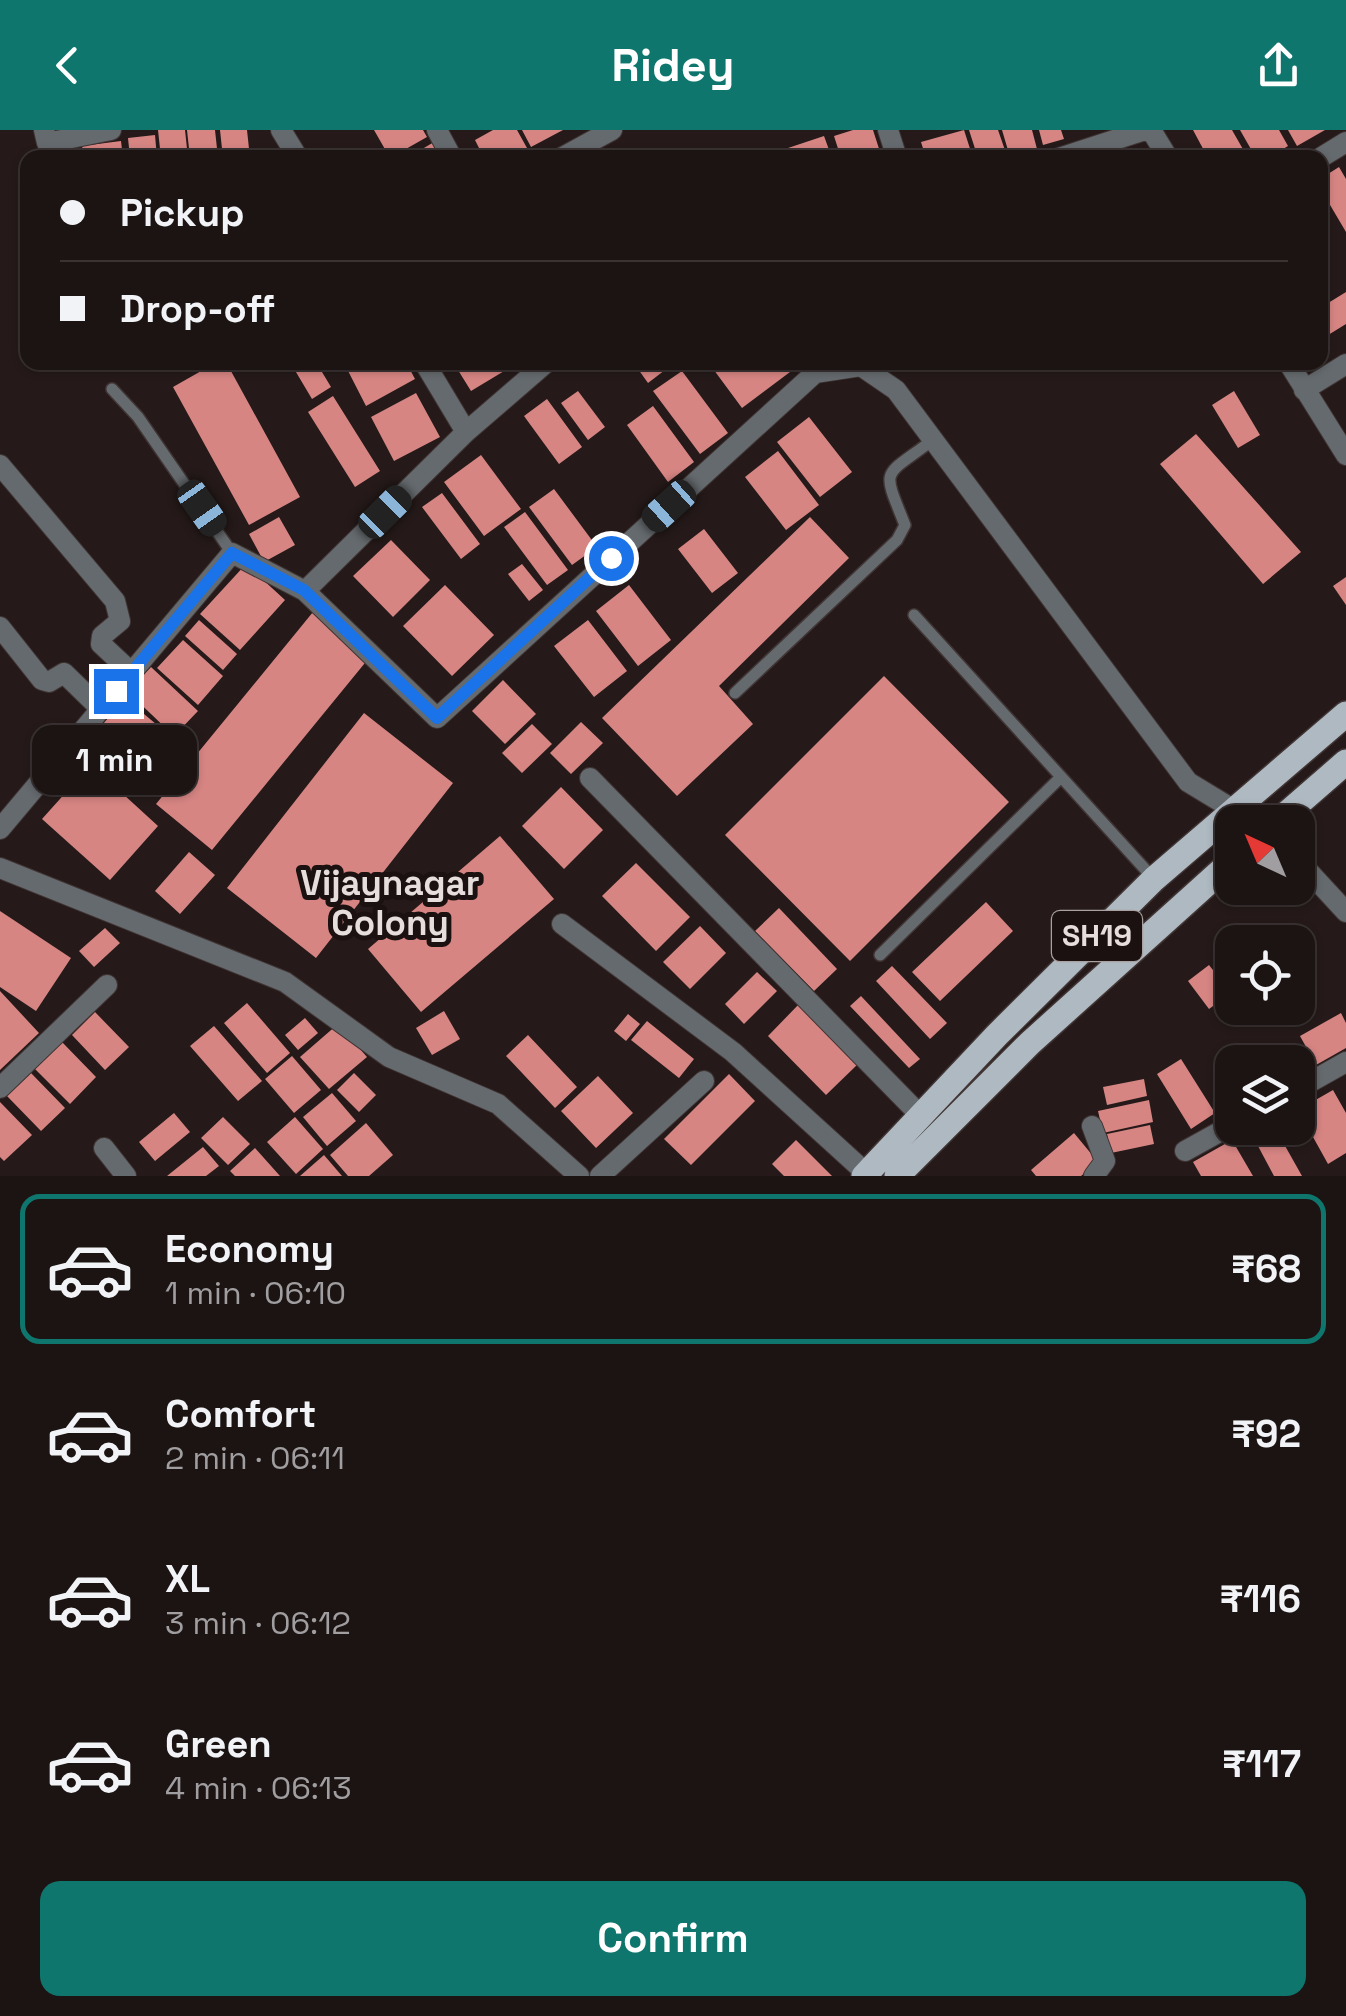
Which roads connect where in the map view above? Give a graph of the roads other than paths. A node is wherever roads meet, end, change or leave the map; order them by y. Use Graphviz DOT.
graph roads {
  1 [pos="110,130"];
  2 [pos="612,130"];
  3 [pos="1148,130"];
  4 [pos="591,143"];
  5 [pos="46,144"];
  6 [pos="1084,150"];
  7 [pos="1346,364"];
  8 [pos="429,370"];
  9 [pos="538,370"];
  10 [pos="809,370"];
  11 [pos="867,370"];
  12 [pos="1293,370"];
  13 [pos="112,389"];
  14 [pos="1304,390"];
  15 [pos="466,432"];
  16 [pos="934,439"];
  17 [pos="1346,455"];
  18 [pos="0,466"];
  19 [pos="232,553"];
  20 [pos="304,590"];
  21 [pos="914,615"];
  22 [pos="0,627"];
  23 [pos="132,673"];
  24 [pos="735,693"];
  25 [pos="101,709"];
  26 [pos="1346,714"];
  27 [pos="1346,762"];
  28 [pos="1061,777"];
  29 [pos="590,778"];
  30 [pos="1227,805"];
  31 [pos="1256,805"];
  32 [pos="1297,805"];
  33 [pos="0,829"];
  34 [pos="1215,837"];
  35 [pos="0,868"];
  36 [pos="1215,876"];
  37 [pos="1315,878"];
  38 [pos="1154,880"];
  39 [pos="1346,912"];
  40 [pos="562,924"];
  41 [pos="880,955"];
  42 [pos="107,986"];
  43 [pos="1346,1062"];
  44 [pos="1315,1079"];
  45 [pos="704,1080"];
  46 [pos="0,1088"];
  47 [pos="922,1117"];
  48 [pos="1092,1126"];
  49 [pos="1215,1134"];
  50 [pos="104,1148"];
  51 [pos="1185,1151"];
  52 [pos="865,1174"];
  53 [pos="126,1176"];
  54 [pos="579,1176"];
  55 [pos="600,1176"];
  56 [pos="898,1176"];
  57 [pos="1094,1176"];
  1 -- 5 [label="street"];
  2 -- 4 [label="street"];
  3 -- 6 [label="street"];
  7 -- 14 [label="street"];
  8 -- 15 [label="street"];
  9 -- 15 [label="street"];
  10 -- 20 [label="street"];
  11 -- 16 [label="street"];
  12 -- 14 [label="street"];
  13 -- 19 [label="lane"];
  14 -- 17 [label="street"];
  15 -- 20 [label="street"];
  16 -- 24 [label="lane"];
  16 -- 30 [label="street"];
  18 -- 23 [label="street"];
  19 -- 20 [label="street"];
  19 -- 23 [label="street"];
  21 -- 28 [label="lane"];
  22 -- 25 [label="street"];
  23 -- 25 [label="street"];
  25 -- 33 [label="street"];
  26 -- 31 [label="main road, SH19"];
  27 -- 32 [label="main road"];
  28 -- 38 [label="lane"];
  28 -- 41 [label="lane"];
  29 -- 47 [label="street"];
  34 -- 38 [label="main road, SH19"];
  35 -- 54 [label="street"];
  36 -- 56 [label="main road, SH19"];
  37 -- 39 [label="street"];
  38 -- 47 [label="main road, SH19"];
  40 -- 52 [label="street"];
  42 -- 46 [label="street"];
  43 -- 44 [label="street"];
  45 -- 55 [label="street"];
  47 -- 52 [label="main road, SH19"];
  48 -- 57 [label="street"];
  49 -- 51 [label="street"];
  50 -- 53 [label="street"];
}
